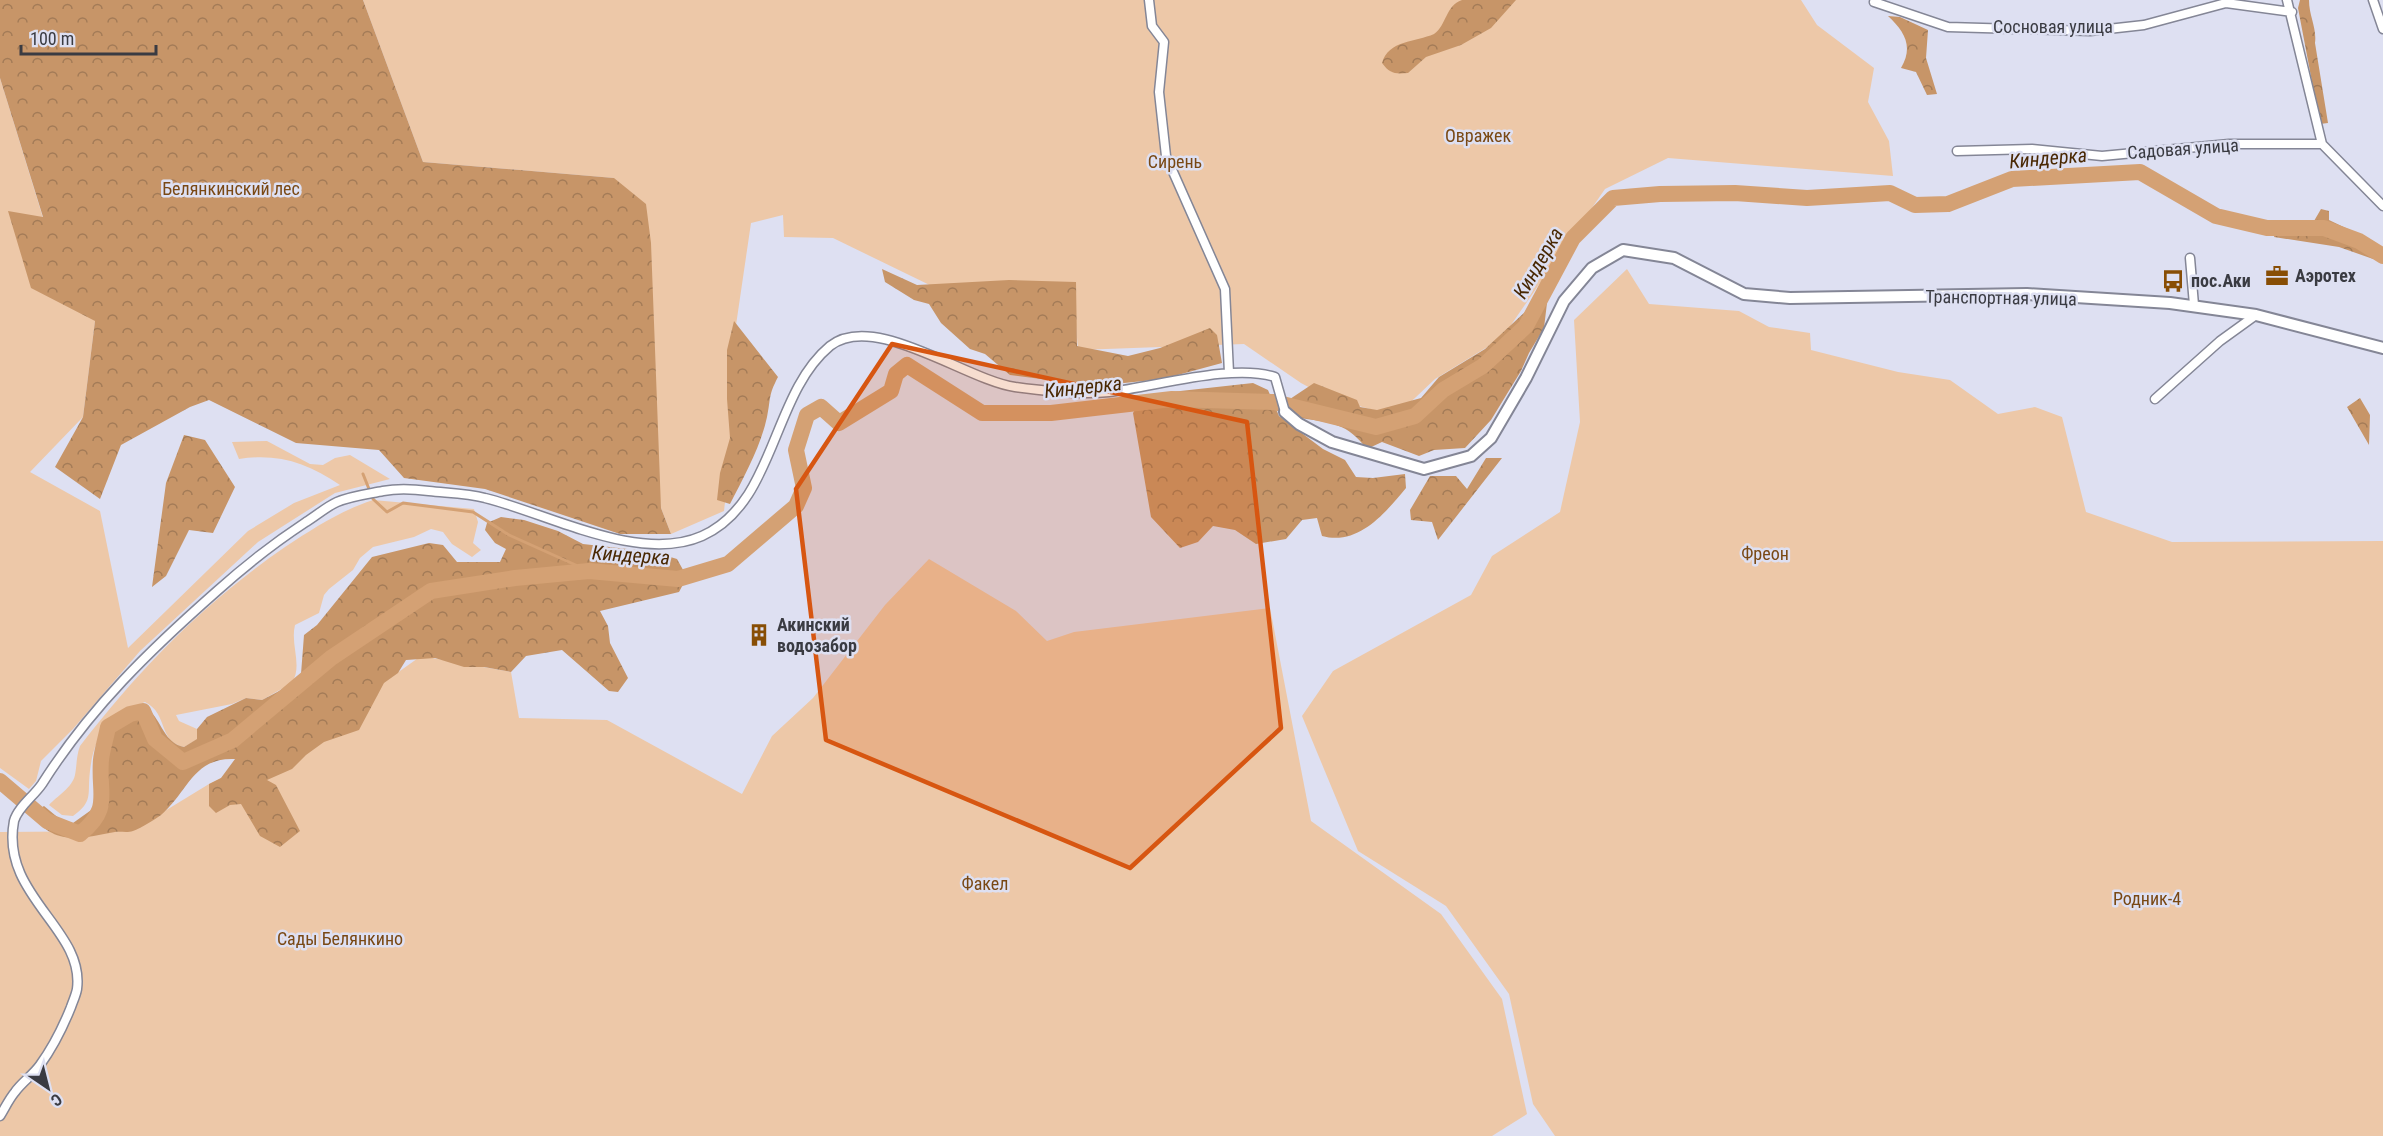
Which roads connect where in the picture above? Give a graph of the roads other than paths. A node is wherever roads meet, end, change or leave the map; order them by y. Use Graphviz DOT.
graph roads {
  1 [pos="1149,0"];
  2 [pos="2287,0"];
  3 [pos="2373,0"];
  4 [pos="1874,2"];
  5 [pos="2292,12"];
  6 [pos="2383,28"];
  7 [pos="2322,144"];
  8 [pos="1958,151"];
  9 [pos="2383,206"];
  10 [pos="2190,258"];
  11 [pos="2194,305"];
  12 [pos="2256,315"];
  13 [pos="2383,348"];
  14 [pos="1229,373"];
  15 [pos="2155,399"];
  16 [pos="1285,412"];
  17 [pos="0,1116"];
  1 -- 14 [label="street"];
  2 -- 5 [label="street"];
  3 -- 6 [label="street"];
  4 -- 5 [label="street, Сосновая улица"];
  5 -- 7 [label="street"];
  7 -- 8 [label="street, Садовая улица"];
  7 -- 9 [label="street"];
  10 -- 11 [label="street"];
  11 -- 12 [label="street, Транспортная улица"];
  11 -- 16 [label="street, Транспортная улица"];
  12 -- 13 [label="street, Транспортная улица"];
  12 -- 15 [label="street"];
  14 -- 16 [label="street"];
  14 -- 17 [label="street"];
}
